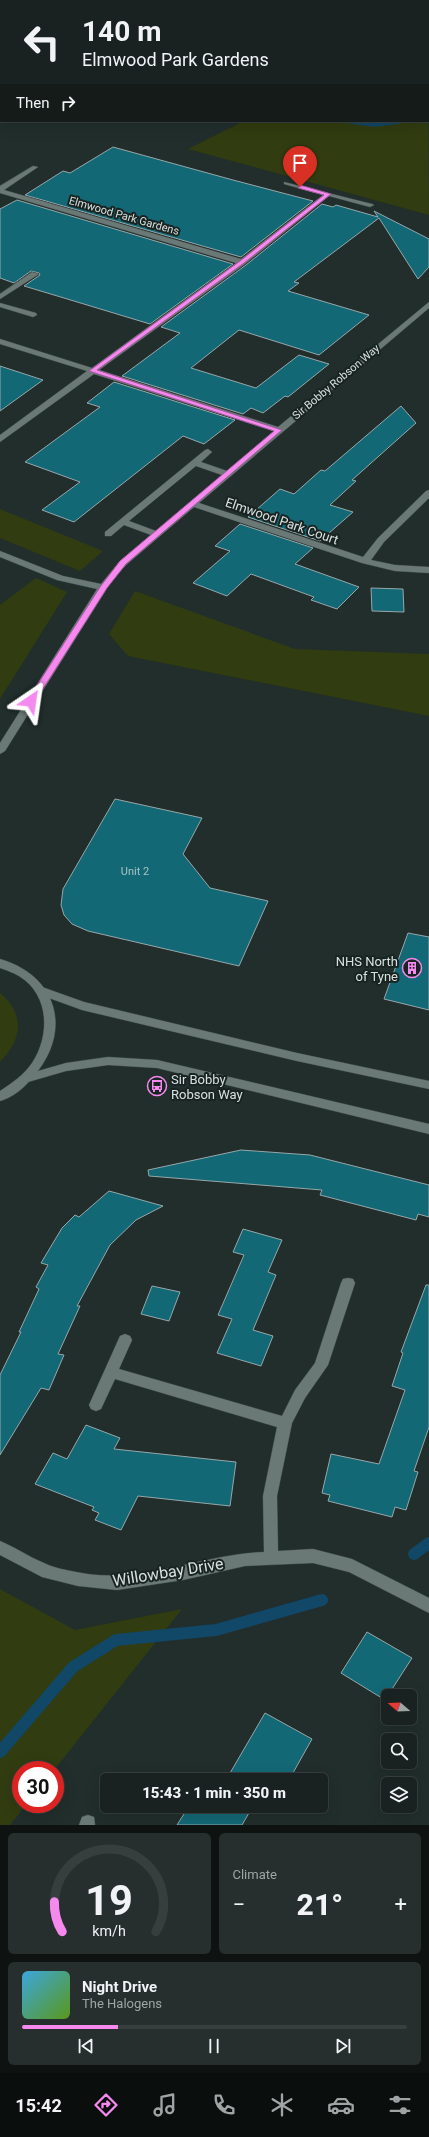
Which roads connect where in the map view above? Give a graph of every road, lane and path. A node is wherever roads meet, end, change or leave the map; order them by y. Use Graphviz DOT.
graph roads {
  1 [pos="35,167"];
  2 [pos="286,183"];
  3 [pos="0,190"];
  4 [pos="328,194"];
  5 [pos="370,205"];
  6 [pos="242,262"];
  7 [pos="35,274"];
  8 [pos="0,297"];
  9 [pos="429,304"];
  10 [pos="0,305"];
  11 [pos="33,315"];
  12 [pos="0,341"];
  13 [pos="92,371"];
  14 [pos="279,430"];
  15 [pos="0,439"];
  16 [pos="208,452"];
  17 [pos="194,463"];
  18 [pos="227,474"];
  19 [pos="429,493"];
  20 [pos="192,504"];
  21 [pos="123,522"];
  22 [pos="108,534"];
  23 [pos="156,534"];
  24 [pos="0,554"];
  25 [pos="365,561"];
  26 [pos="429,570"];
  27 [pos="103,587"];
  28 [pos="0,751"];
  29 [pos="1,963"];
  30 [pos="42,991"];
  31 [pos="28,1078"];
  32 [pos="429,1084"];
  33 [pos="0,1097"];
  34 [pos="429,1129"];
  35 [pos="348,1284"];
  36 [pos="125,1340"];
  37 [pos="111,1372"];
  38 [pos="96,1405"];
  39 [pos="285,1423"];
  40 [pos="0,1548"];
  41 [pos="271,1558"];
  42 [pos="429,1606"];
  1 -- 3 [label="street, Elmwood Park Gardens"];
  2 -- 4 [label="street"];
  3 -- 6 [label="street, Elmwood Park Gardens"];
  4 -- 5 [label="street"];
  4 -- 6 [label="street"];
  6 -- 13 [label="street"];
  7 -- 8 [label="street"];
  9 -- 14 [label="street, Sir Bobby Robson Way"];
  10 -- 11 [label="street"];
  12 -- 13 [label="street"];
  13 -- 14 [label="street"];
  13 -- 15 [label="street"];
  14 -- 18 [label="street, Sir Bobby Robson Way"];
  16 -- 17 [label="street"];
  17 -- 18 [label="street"];
  17 -- 21 [label="street"];
  18 -- 20 [label="street, Sir Bobby Robson Way"];
  19 -- 25 [label="street"];
  20 -- 23 [label="street, Sir Bobby Robson Way"];
  20 -- 25 [label="street, Elmwood Park Court"];
  21 -- 22 [label="street"];
  21 -- 23 [label="street"];
  23 -- 27 [label="street, Sir Bobby Robson Way"];
  24 -- 27 [label="street"];
  25 -- 26 [label="street, Elmwood Park Court"];
  27 -- 28 [label="street, Sir Bobby Robson Way"];
  29 -- 30 [label="street"];
  30 -- 31 [label="street"];
  30 -- 32 [label="street"];
  31 -- 33 [label="street"];
  31 -- 34 [label="street"];
  35 -- 39 [label="street"];
  36 -- 37 [label="street"];
  37 -- 38 [label="street"];
  37 -- 39 [label="street"];
  39 -- 41 [label="street"];
  40 -- 41 [label="street, Willowbay Drive"];
  41 -- 42 [label="street, Willowbay Drive"];
}
